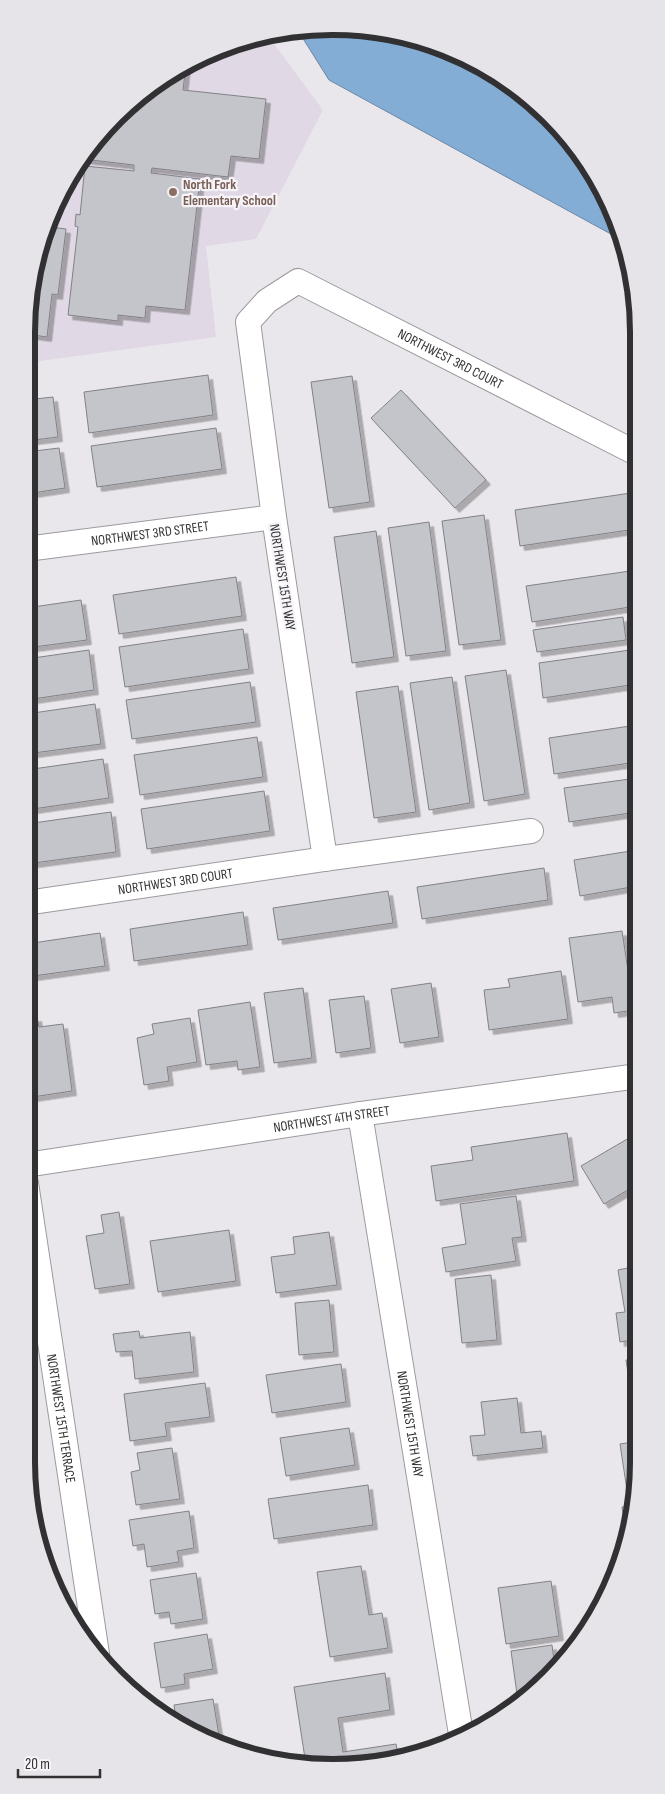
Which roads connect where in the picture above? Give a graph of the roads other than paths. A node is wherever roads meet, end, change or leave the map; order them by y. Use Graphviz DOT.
graph roads {
  1 [pos="267,301"];
  2 [pos="630,450"];
  3 [pos="274,517"];
  4 [pos="35,548"];
  5 [pos="531,832"];
  6 [pos="326,858"];
  7 [pos="35,902"];
  8 [pos="630,1077"];
  9 [pos="360,1114"];
  10 [pos="35,1163"];
  11 [pos="35,1243"];
  12 [pos="95,1642"];
  13 [pos="460,1730"];
  1 -- 2 [label="street, NORTHWEST 3RD COURT"];
  1 -- 3 [label="street, NORTHWEST 15TH WAY"];
  3 -- 4 [label="street, NORTHWEST 3RD STREET"];
  3 -- 6 [label="street, NORTHWEST 15TH WAY"];
  5 -- 6 [label="street, NORTHWEST 3RD COURT"];
  6 -- 7 [label="street, NORTHWEST 3RD COURT"];
  8 -- 9 [label="street, NORTHWEST 4TH STREET"];
  9 -- 10 [label="street, NORTHWEST 4TH STREET"];
  9 -- 13 [label="street, NORTHWEST 15TH WAY"];
  11 -- 12 [label="street, NORTHWEST 15TH TERRACE"];
}
